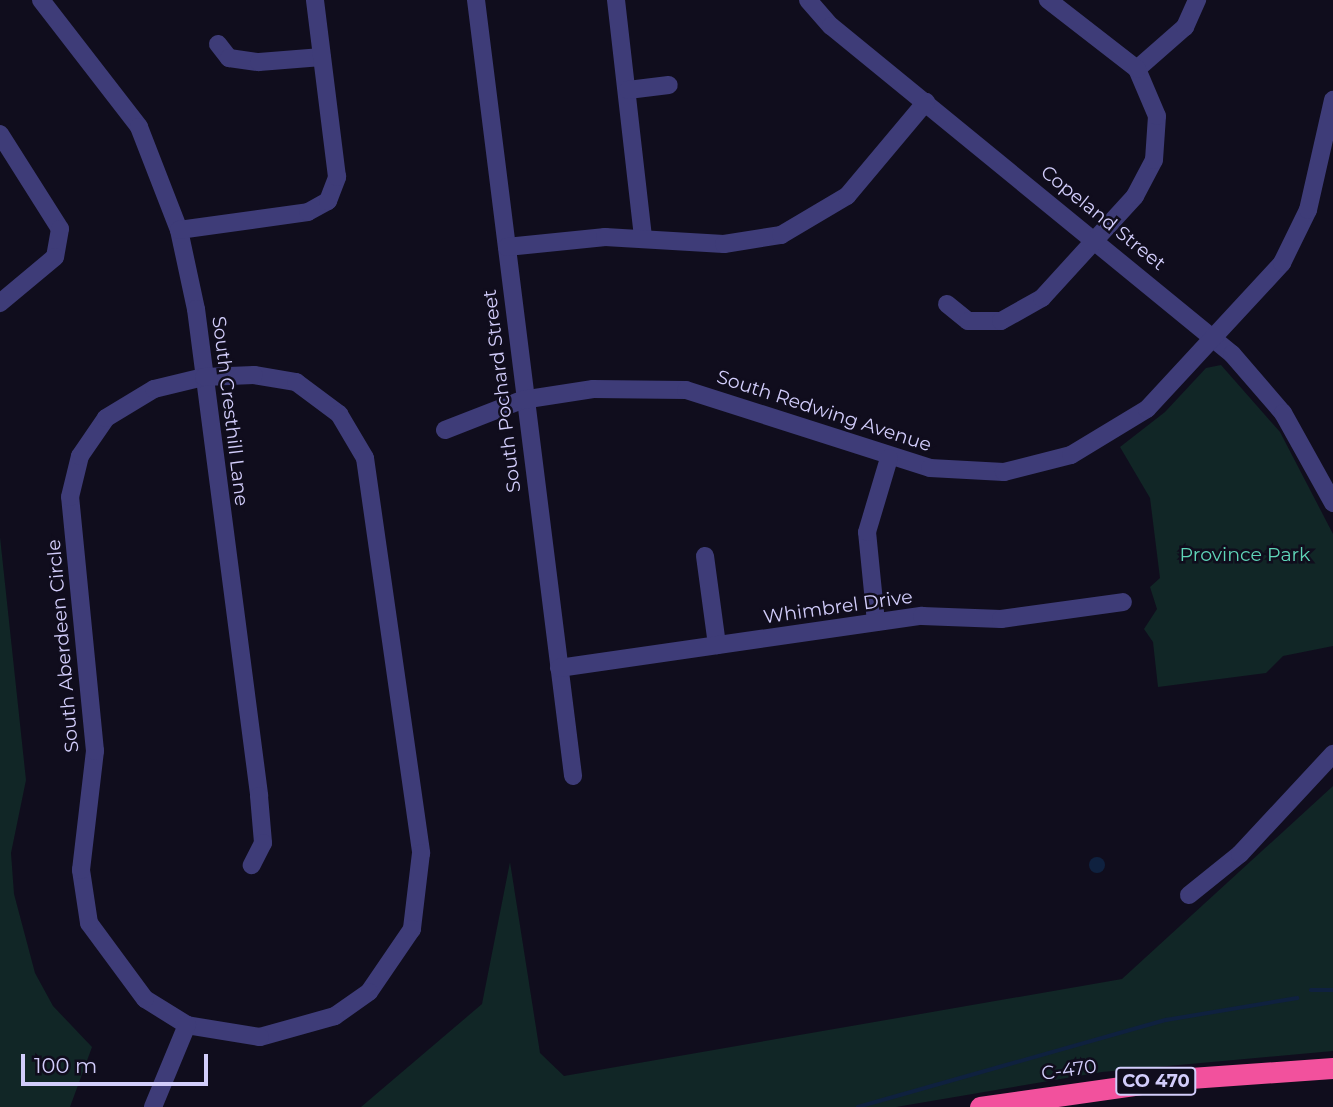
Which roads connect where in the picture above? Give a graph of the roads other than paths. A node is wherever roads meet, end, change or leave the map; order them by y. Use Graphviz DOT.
graph roads {
  1 [pos="41,0"];
  2 [pos="315,0"];
  3 [pos="476,0"];
  4 [pos="616,0"];
  5 [pos="808,0"];
  6 [pos="1048,0"];
  7 [pos="1197,0"];
  8 [pos="218,44"];
  9 [pos="323,57"];
  10 [pos="1137,69"];
  11 [pos="670,85"];
  12 [pos="628,90"];
  13 [pos="1333,100"];
  14 [pos="926,102"];
  15 [pos="0,134"];
  16 [pos="1329,136"];
  17 [pos="179,230"];
  18 [pos="643,238"];
  19 [pos="1097,238"];
  20 [pos="507,247"];
  21 [pos="0,303"];
  22 [pos="947,304"];
  23 [pos="1213,338"];
  24 [pos="204,377"];
  25 [pos="522,400"];
  26 [pos="445,430"];
  27 [pos="889,458"];
  28 [pos="1327,471"];
  29 [pos="1333,503"];
  30 [pos="705,556"];
  31 [pos="1123,602"];
  32 [pos="876,622"];
  33 [pos="717,645"];
  34 [pos="559,667"];
  35 [pos="1333,754"];
  36 [pos="573,776"];
  37 [pos="252,865"];
  38 [pos="1189,895"];
  39 [pos="187,1025"];
  40 [pos="1333,1068"];
  41 [pos="153,1107"];
  42 [pos="980,1107"];
  1 -- 17 [label="street, South Cresthill Lane"];
  2 -- 9 [label="street"];
  3 -- 20 [label="street, South Pochard Street"];
  4 -- 12 [label="street"];
  5 -- 14 [label="street, Copeland Street"];
  6 -- 10 [label="street"];
  7 -- 10 [label="street"];
  8 -- 9 [label="street"];
  9 -- 17 [label="street"];
  10 -- 19 [label="street"];
  11 -- 12 [label="street"];
  12 -- 18 [label="street"];
  13 -- 16 [label="street, South Redwing Avenue"];
  14 -- 18 [label="street"];
  14 -- 19 [label="street, Copeland Street"];
  15 -- 21 [label="street"];
  16 -- 23 [label="street, South Redwing Avenue"];
  17 -- 24 [label="street, South Cresthill Lane"];
  18 -- 20 [label="street"];
  19 -- 22 [label="street"];
  19 -- 23 [label="street, Copeland Street"];
  20 -- 25 [label="street, South Pochard Street"];
  23 -- 27 [label="street, South Redwing Avenue"];
  23 -- 28 [label="street, Copeland Street"];
  24 -- 37 [label="street, South Cresthill Lane"];
  24 -- 39 [label="street, South Aberdeen Circle"];
  24 -- 39 [label="street, South Aberdeen Circle"];
  25 -- 26 [label="street, South Redwing Avenue"];
  25 -- 27 [label="street, South Redwing Avenue"];
  25 -- 34 [label="street, South Pochard Street"];
  27 -- 32 [label="street"];
  28 -- 29 [label="street, Copeland Street"];
  30 -- 33 [label="street"];
  31 -- 32 [label="street, Whimbrel Drive"];
  32 -- 33 [label="street, Whimbrel Drive"];
  33 -- 34 [label="street, Whimbrel Drive"];
  34 -- 36 [label="street, South Pochard Street"];
  35 -- 38 [label="street"];
  39 -- 41 [label="street"];
  40 -- 42 [label="highway, C-470 / CO 470"];
}
